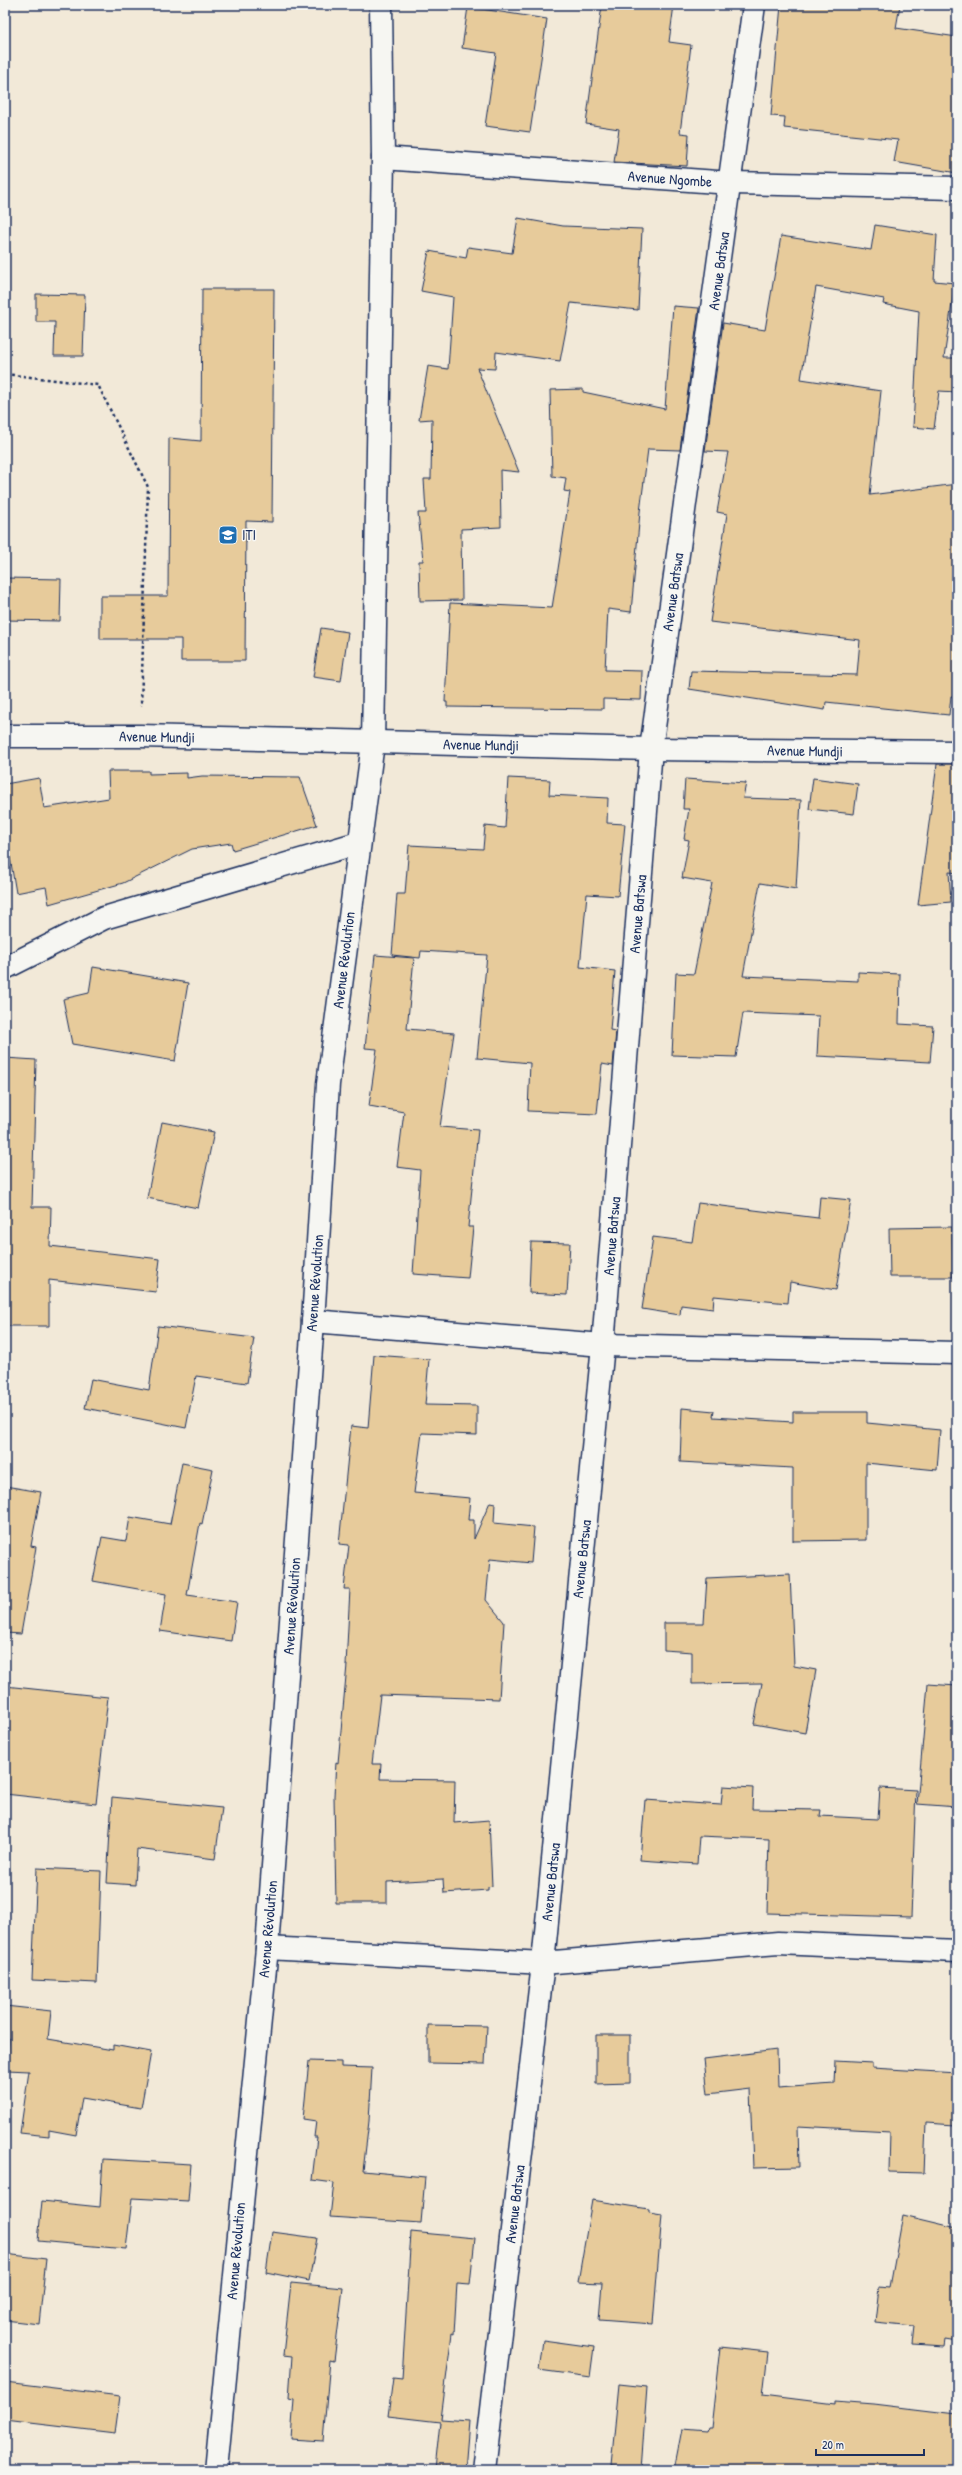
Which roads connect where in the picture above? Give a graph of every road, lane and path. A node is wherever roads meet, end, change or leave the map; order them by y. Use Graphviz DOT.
graph roads {
  1 [pos="381,5"];
  2 [pos="754,5"];
  3 [pos="383,158"];
  4 [pos="731,183"];
  5 [pos="957,188"];
  6 [pos="5,374"];
  7 [pos="5,736"];
  8 [pos="140,736"];
  9 [pos="373,743"];
  10 [pos="651,749"];
  11 [pos="957,752"];
  12 [pos="358,843"];
  13 [pos="5,968"];
  14 [pos="313,1321"];
  15 [pos="603,1345"];
  16 [pos="957,1353"];
  17 [pos="267,1948"];
  18 [pos="957,1951"];
  19 [pos="542,1964"];
  20 [pos="216,2470"];
  21 [pos="484,2470"];
  1 -- 3 [label="street, Avenue Révolution"];
  2 -- 4 [label="street, Avenue Batswa"];
  3 -- 4 [label="street, Avenue Ngombe"];
  3 -- 9 [label="street, Avenue Révolution"];
  4 -- 5 [label="street, Avenue Ngombe"];
  4 -- 10 [label="street, Avenue Batswa"];
  6 -- 8 [label="path"];
  7 -- 8 [label="street, Avenue Mundji"];
  8 -- 9 [label="street, Avenue Mundji"];
  9 -- 10 [label="street, Avenue Mundji"];
  9 -- 12 [label="street, Avenue Révolution"];
  10 -- 11 [label="street, Avenue Mundji"];
  10 -- 15 [label="street, Avenue Batswa"];
  12 -- 13 [label="street"];
  12 -- 14 [label="street, Avenue Révolution"];
  14 -- 15 [label="street"];
  14 -- 17 [label="street, Avenue Révolution"];
  15 -- 16 [label="street"];
  15 -- 19 [label="street, Avenue Batswa"];
  17 -- 19 [label="street"];
  17 -- 20 [label="street, Avenue Révolution"];
  18 -- 19 [label="street"];
  19 -- 21 [label="street, Avenue Batswa"];
}
